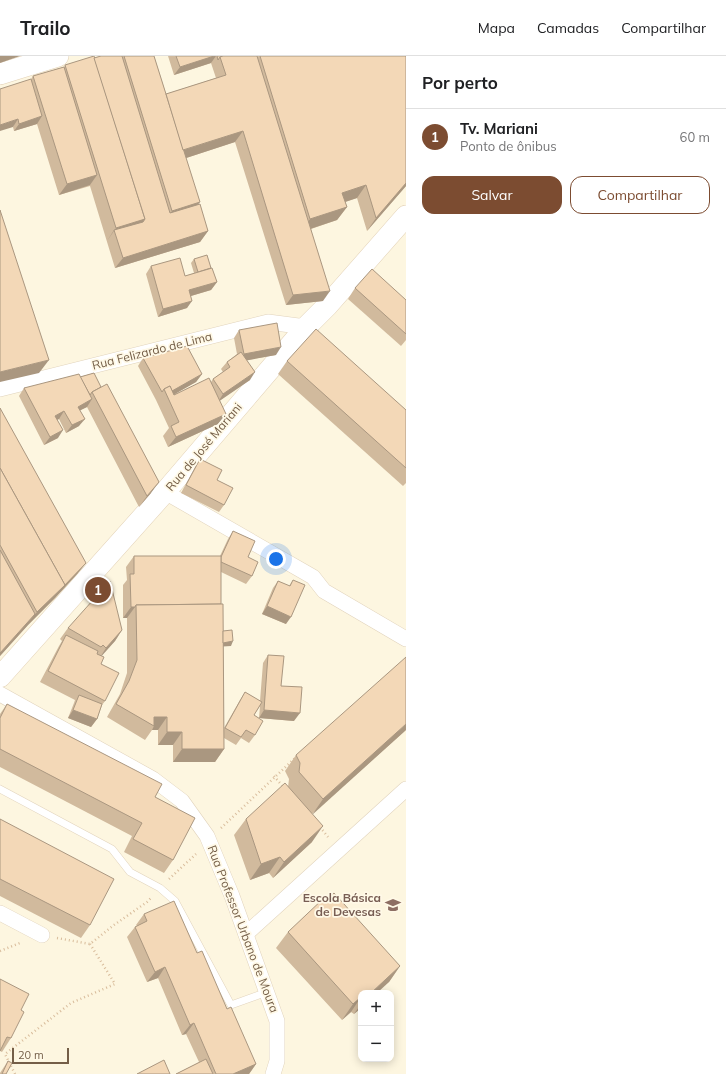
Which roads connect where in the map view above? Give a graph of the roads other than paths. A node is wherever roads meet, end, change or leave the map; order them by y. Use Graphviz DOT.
graph roads {
  1 [pos="58,56"];
  2 [pos="0,74"];
  3 [pos="406,216"];
  4 [pos="312,333"];
  5 [pos="0,389"];
  6 [pos="165,492"];
  7 [pos="406,639"];
  8 [pos="0,676"];
  9 [pos="0,694"];
  10 [pos="0,789"];
  11 [pos="406,790"];
  12 [pos="0,913"];
  13 [pos="246,934"];
  14 [pos="42,935"];
  15 [pos="267,992"];
  16 [pos="277,1070"];
  1 -- 2 [label="street"];
  3 -- 4 [label="street, Rua de José Mariani"];
  4 -- 5 [label="street, Rua Felizardo de Lima"];
  4 -- 6 [label="street, Rua de José Mariani"];
  6 -- 7 [label="street"];
  6 -- 8 [label="street, Rua de José Mariani"];
  9 -- 13 [label="street, Rua Professor Urbano de Moura"];
  10 -- 15 [label="lane"];
  11 -- 13 [label="street"];
  12 -- 14 [label="street"];
  13 -- 15 [label="street, Rua Professor Urbano de Moura"];
  15 -- 16 [label="street, Rua Professor Urbano de Moura"];
}
